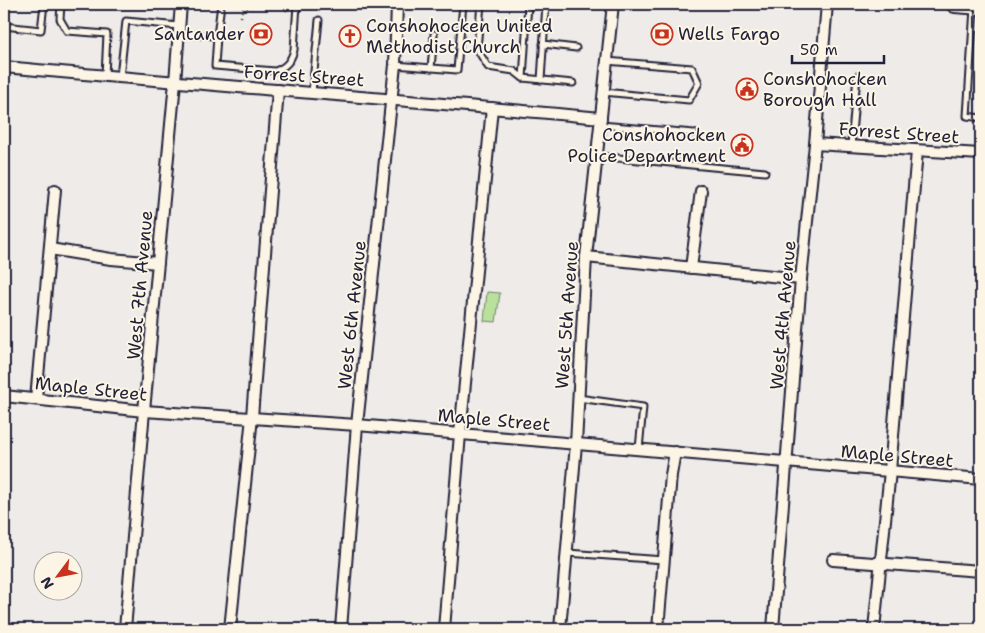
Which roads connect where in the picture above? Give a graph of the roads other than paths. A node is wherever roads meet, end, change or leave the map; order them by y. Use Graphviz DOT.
graph roads {
  1 [pos="44,4"];
  2 [pos="62,4"];
  3 [pos="181,4"];
  4 [pos="221,4"];
  5 [pos="296,4"];
  6 [pos="397,4"];
  7 [pos="463,4"];
  8 [pos="481,4"];
  9 [pos="528,4"];
  10 [pos="546,4"];
  11 [pos="613,4"];
  12 [pos="826,4"];
  13 [pos="955,4"];
  14 [pos="978,6"];
  15 [pos="319,20"];
  16 [pos="4,26"];
  17 [pos="179,30"];
  18 [pos="434,34"];
  19 [pos="217,36"];
  20 [pos="543,44"];
  21 [pos="576,48"];
  22 [pos="606,61"];
  23 [pos="395,65"];
  24 [pos="4,67"];
  25 [pos="430,68"];
  26 [pos="105,76"];
  27 [pos="857,76"];
  28 [pos="120,77"];
  29 [pos="524,78"];
  30 [pos="541,80"];
  31 [pos="175,82"];
  32 [pos="572,84"];
  33 [pos="278,90"];
  34 [pos="603,92"];
  35 [pos="312,93"];
  36 [pos="392,99"];
  37 [pos="492,108"];
  38 [pos="981,118"];
  39 [pos="601,121"];
  40 [pos="694,133"];
  41 [pos="815,144"];
  42 [pos="851,146"];
  43 [pos="917,151"];
  44 [pos="981,154"];
  45 [pos="597,156"];
  46 [pos="766,172"];
  47 [pos="55,190"];
  48 [pos="701,191"];
  49 [pos="50,249"];
  50 [pos="586,257"];
  51 [pos="158,263"];
  52 [pos="692,268"];
  53 [pos="801,279"];
  54 [pos="4,396"];
  55 [pos="578,398"];
  56 [pos="36,399"];
  57 [pos="144,411"];
  58 [pos="252,417"];
  59 [pos="357,425"];
  60 [pos="460,434"];
  61 [pos="576,444"];
  62 [pos="639,449"];
  63 [pos="675,452"];
  64 [pos="787,462"];
  65 [pos="890,471"];
  66 [pos="981,479"];
  67 [pos="566,553"];
  68 [pos="664,560"];
  69 [pos="834,560"];
  70 [pos="880,563"];
  71 [pos="981,572"];
  72 [pos="125,629"];
  73 [pos="230,629"];
  74 [pos="341,629"];
  75 [pos="444,629"];
  76 [pos="560,629"];
  77 [pos="658,629"];
  78 [pos="773,629"];
  79 [pos="874,629"];
  1 -- 16 [label="lane"];
  2 -- 26 [label="lane"];
  3 -- 17 [label="street, West 7th Avenue"];
  4 -- 19 [label="lane"];
  5 -- 19 [label="lane"];
  6 -- 23 [label="street, West 6th Avenue"];
  7 -- 25 [label="lane"];
  8 -- 29 [label="lane"];
  9 -- 29 [label="lane"];
  10 -- 20 [label="lane"];
  11 -- 22 [label="street, West 5th Avenue"];
  12 -- 41 [label="street, West 4th Avenue"];
  13 -- 14 [label="main road"];
  14 -- 38 [label="lane"];
  15 -- 35 [label="lane"];
  17 -- 19 [label="lane"];
  17 -- 28 [label="lane"];
  17 -- 31 [label="street, West 7th Avenue"];
  18 -- 25 [label="lane"];
  20 -- 21 [label="lane"];
  20 -- 30 [label="lane"];
  22 -- 34 [label="street, West 5th Avenue"];
  22 -- 34 [label="lane"];
  23 -- 25 [label="lane"];
  23 -- 36 [label="street, West 6th Avenue"];
  24 -- 26 [label="street, Forrest Street"];
  26 -- 28 [label="street, Forrest Street"];
  27 -- 42 [label="lane"];
  28 -- 31 [label="street, Forrest Street"];
  29 -- 30 [label="lane"];
  30 -- 32 [label="lane"];
  31 -- 33 [label="street, Forrest Street"];
  31 -- 51 [label="street, West 7th Avenue"];
  33 -- 35 [label="street, Forrest Street"];
  33 -- 58 [label="street"];
  34 -- 39 [label="street, West 5th Avenue"];
  35 -- 36 [label="street, Forrest Street"];
  36 -- 37 [label="street, Forrest Street"];
  36 -- 59 [label="street, West 6th Avenue"];
  37 -- 39 [label="street, Forrest Street"];
  37 -- 60 [label="street"];
  39 -- 40 [label="lane"];
  39 -- 45 [label="street, West 5th Avenue"];
  41 -- 42 [label="street, Forrest Street"];
  41 -- 53 [label="street, West 4th Avenue"];
  42 -- 43 [label="street, Forrest Street"];
  43 -- 44 [label="street, Forrest Street"];
  43 -- 65 [label="street"];
  45 -- 46 [label="lane"];
  45 -- 50 [label="street, West 5th Avenue"];
  47 -- 49 [label="street"];
  48 -- 52 [label="street"];
  49 -- 51 [label="street"];
  49 -- 56 [label="street"];
  50 -- 52 [label="street"];
  50 -- 55 [label="street, West 5th Avenue"];
  51 -- 57 [label="street, West 7th Avenue"];
  52 -- 53 [label="street"];
  53 -- 64 [label="street, West 4th Avenue"];
  54 -- 56 [label="street, Maple Street"];
  55 -- 61 [label="street, West 5th Avenue"];
  55 -- 62 [label="lane"];
  56 -- 57 [label="street, Maple Street"];
  57 -- 58 [label="street, Maple Street"];
  57 -- 72 [label="street, West 7th Avenue"];
  58 -- 59 [label="street, Maple Street"];
  58 -- 73 [label="street"];
  59 -- 60 [label="street, Maple Street"];
  59 -- 74 [label="street, West 6th Avenue"];
  60 -- 61 [label="street, Maple Street"];
  60 -- 75 [label="street"];
  61 -- 62 [label="street, Maple Street"];
  61 -- 67 [label="street, West 5th Avenue"];
  62 -- 63 [label="street, Maple Street"];
  63 -- 64 [label="street, Maple Street"];
  63 -- 68 [label="street"];
  64 -- 65 [label="street, Maple Street"];
  64 -- 78 [label="street, West 4th Avenue"];
  65 -- 66 [label="street, Maple Street"];
  65 -- 70 [label="street"];
  67 -- 68 [label="lane"];
  67 -- 76 [label="street, West 5th Avenue"];
  68 -- 77 [label="street"];
  69 -- 70 [label="street"];
  70 -- 71 [label="street"];
  70 -- 79 [label="street"];
}
